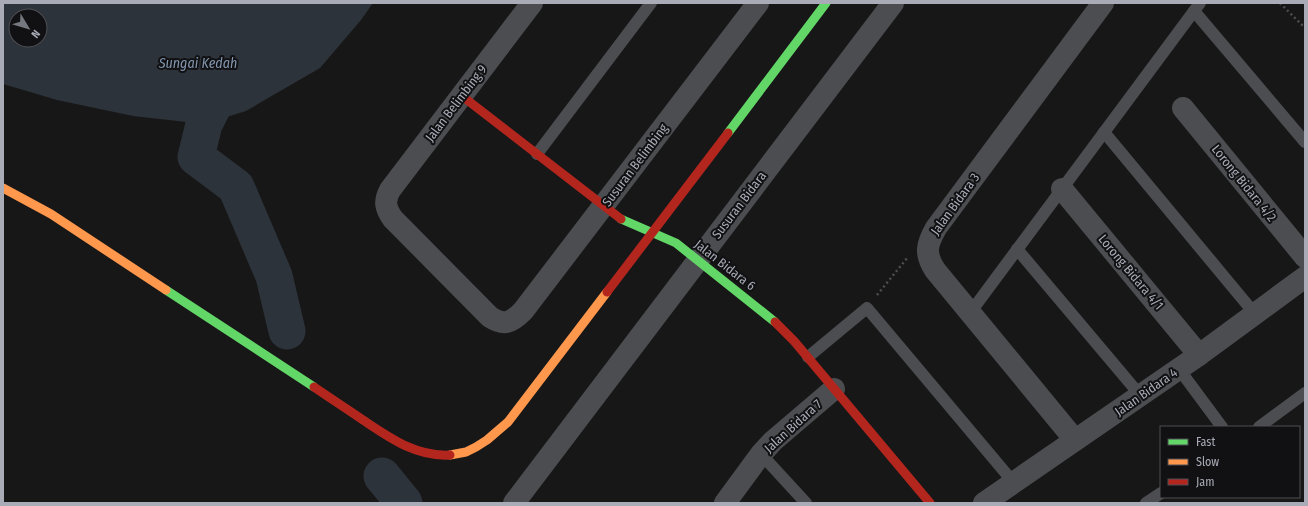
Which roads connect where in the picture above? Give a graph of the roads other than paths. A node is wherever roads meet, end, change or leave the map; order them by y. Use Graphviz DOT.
graph roads {
  1 [pos="532,3"];
  2 [pos="651,3"];
  3 [pos="758,3"];
  4 [pos="826,3"];
  5 [pos="893,3"];
  6 [pos="1103,3"];
  7 [pos="1197,7"];
  8 [pos="462,96"];
  9 [pos="1183,108"];
  10 [pos="1104,132"];
  11 [pos="1305,142"];
  12 [pos="537,154"];
  13 [pos="3,188"];
  14 [pos="1062,189"];
  15 [pos="603,206"];
  16 [pos="652,233"];
  17 [pos="1017,250"];
  18 [pos="1305,257"];
  19 [pos="698,260"];
  20 [pos="1305,277"];
  21 [pos="970,313"];
  22 [pos="1256,314"];
  23 [pos="507,323"];
  24 [pos="1199,355"];
  25 [pos="808,357"];
  26 [pos="1179,369"];
  27 [pos="834,389"];
  28 [pos="1305,393"];
  29 [pos="1140,395"];
  30 [pos="1221,426"];
  31 [pos="1260,426"];
  32 [pos="1075,440"];
  33 [pos="761,454"];
  34 [pos="1014,483"];
  35 [pos="1160,494"];
  36 [pos="514,503"];
  37 [pos="725,503"];
  38 [pos="806,503"];
  39 [pos="930,503"];
  40 [pos="984,503"];
  41 [pos="1146,503"];
  1 -- 8 [label="street, Jalan Belimbing 9"];
  2 -- 12 [label="lane"];
  3 -- 15 [label="street, Susuran Belimbing"];
  4 -- 16 [label="street"];
  5 -- 19 [label="street, Susuran Bidara"];
  6 -- 21 [label="street, Jalan Bidara 3"];
  7 -- 10 [label="lane"];
  7 -- 11 [label="lane"];
  8 -- 12 [label="street, Jalan Bidara 6"];
  8 -- 23 [label="street, Jalan Belimbing 9"];
  9 -- 18 [label="street, Lorong Bidara 4/2"];
  10 -- 14 [label="lane"];
  10 -- 22 [label="lane"];
  12 -- 15 [label="street, Jalan Bidara 6"];
  13 -- 16 [label="street"];
  14 -- 17 [label="lane"];
  14 -- 24 [label="street, Lorong Bidara 4/1"];
  15 -- 16 [label="street, Jalan Bidara 6"];
  15 -- 23 [label="street, Susuran Belimbing"];
  16 -- 19 [label="street, Jalan Bidara 6"];
  17 -- 21 [label="lane"];
  17 -- 29 [label="lane"];
  19 -- 25 [label="street, Jalan Bidara 6"];
  19 -- 36 [label="street, Susuran Bidara"];
  20 -- 22 [label="street, Jalan Bidara 4"];
  21 -- 32 [label="street, Jalan Bidara 3"];
  22 -- 24 [label="street, Jalan Bidara 4"];
  24 -- 26 [label="street, Jalan Bidara 4"];
  25 -- 27 [label="street, Jalan Bidara 6"];
  25 -- 34 [label="lane"];
  26 -- 29 [label="street, Jalan Bidara 4"];
  26 -- 30 [label="lane"];
  27 -- 33 [label="street, Jalan Bidara 7"];
  27 -- 39 [label="street, Jalan Bidara 6"];
  28 -- 31 [label="lane"];
  29 -- 32 [label="street, Jalan Bidara 4"];
  32 -- 34 [label="street, Jalan Bidara 4"];
  33 -- 37 [label="street, Jalan Bidara 7"];
  33 -- 38 [label="lane"];
  34 -- 40 [label="street, Jalan Bidara 4"];
  35 -- 41 [label="lane"];
}
